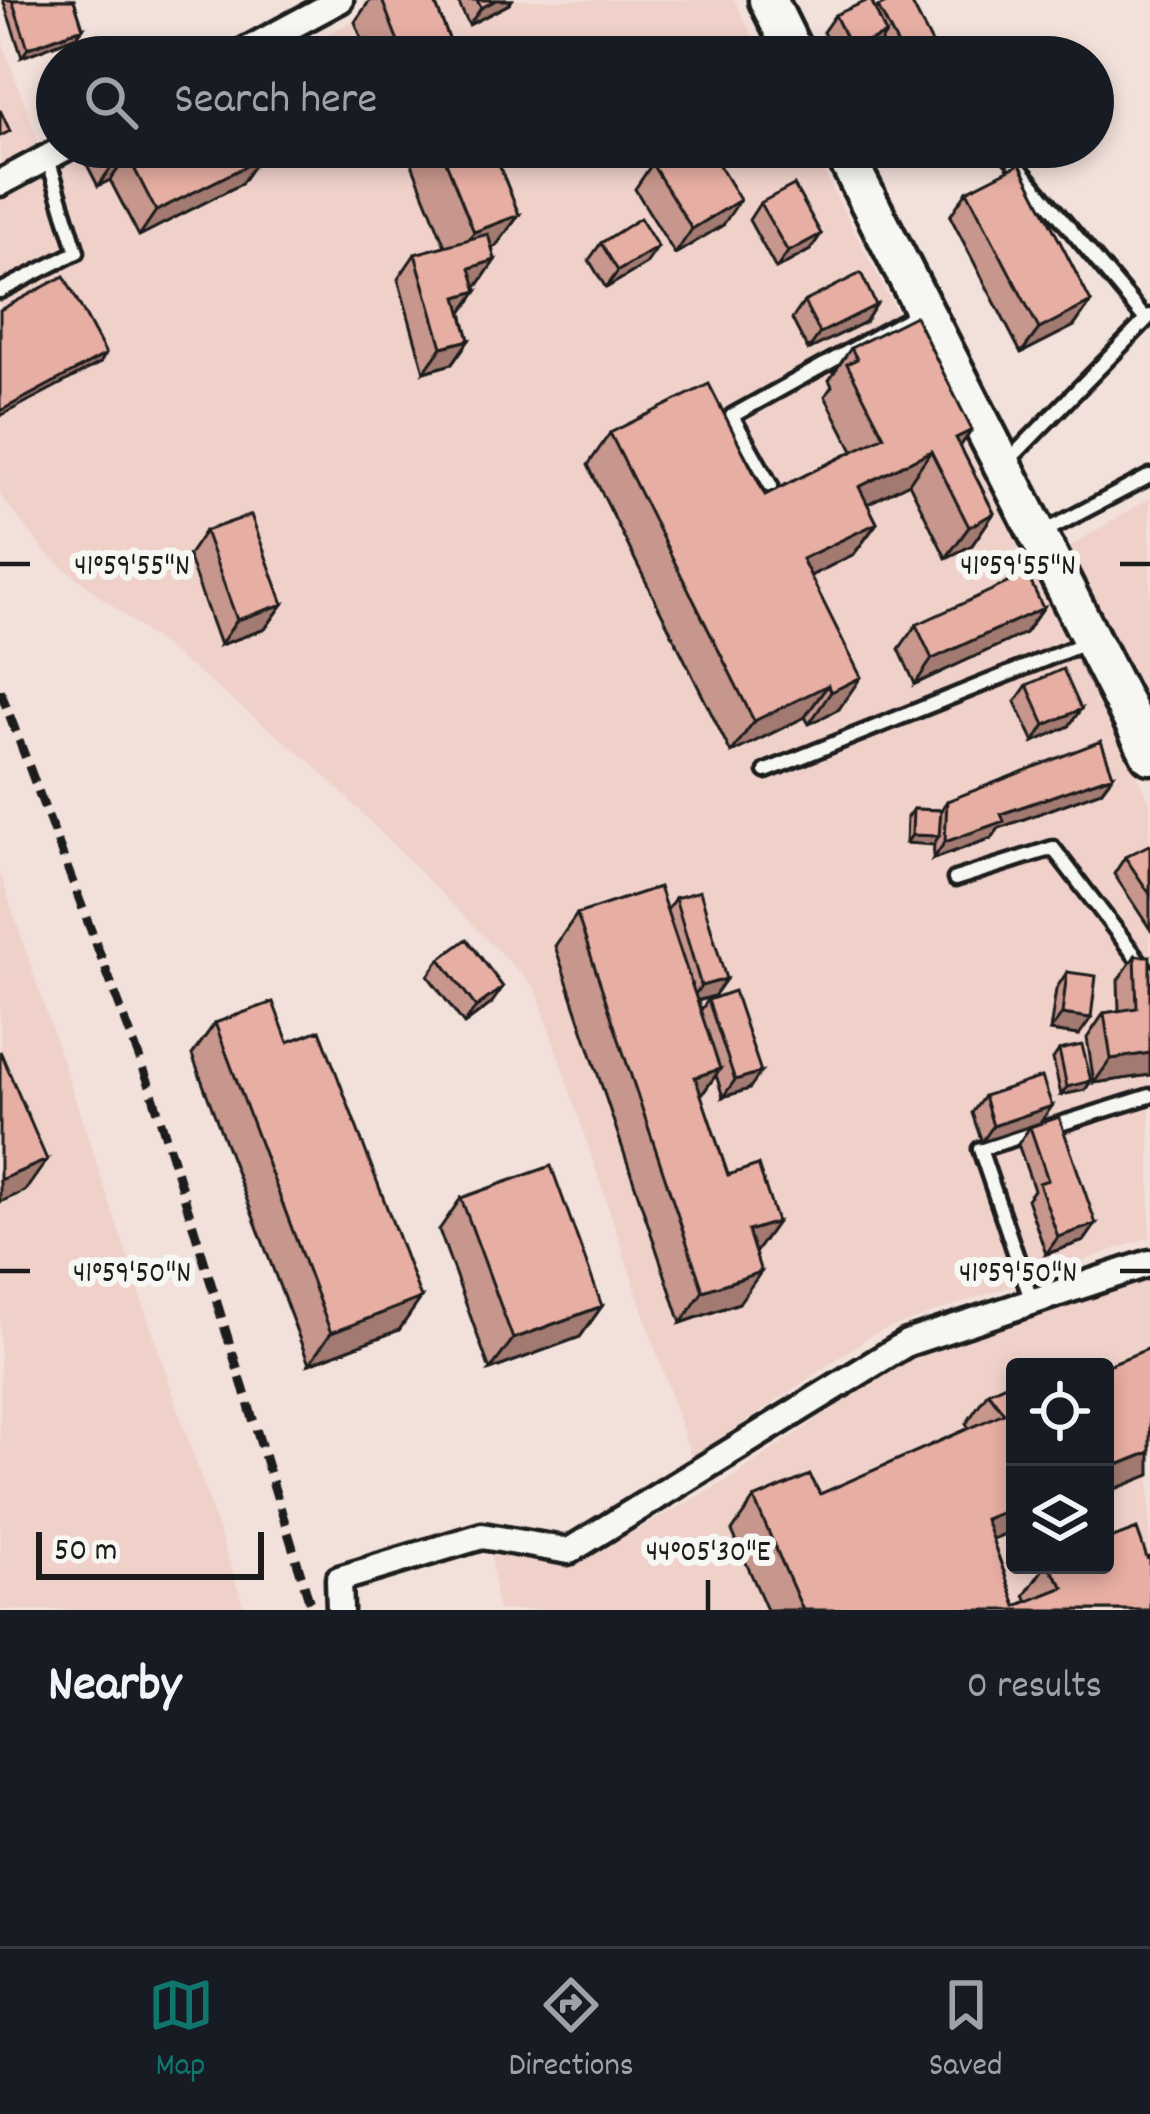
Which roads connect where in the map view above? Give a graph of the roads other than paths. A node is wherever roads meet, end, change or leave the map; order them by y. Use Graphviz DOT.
graph roads {
  1 [pos="340,0"];
  2 [pos="768,0"];
  3 [pos="273,36"];
  4 [pos="786,36"];
  5 [pos="36,163"];
  6 [pos="60,168"];
  7 [pos="851,168"];
  8 [pos="1020,168"];
  9 [pos="0,183"];
  10 [pos="0,291"];
  11 [pos="922,311"];
  12 [pos="1148,318"];
  13 [pos="1001,468"];
  14 [pos="1150,476"];
  15 [pos="770,486"];
  16 [pos="1036,536"];
  17 [pos="1089,642"];
  18 [pos="1150,755"];
  19 [pos="766,771"];
  20 [pos="956,879"];
  21 [pos="1150,975"];
  22 [pos="1150,1096"];
  23 [pos="1150,1263"];
  24 [pos="1032,1302"];
  25 [pos="340,1610"];
  1 -- 3 [label="street"];
  2 -- 4 [label="main road"];
  5 -- 9 [label="street"];
  6 -- 10 [label="lane"];
  7 -- 11 [label="main road"];
  8 -- 12 [label="lane"];
  11 -- 13 [label="main road"];
  11 -- 15 [label="lane"];
  12 -- 13 [label="lane"];
  13 -- 16 [label="main road"];
  14 -- 16 [label="lane"];
  16 -- 17 [label="main road"];
  17 -- 18 [label="main road"];
  17 -- 19 [label="lane"];
  20 -- 21 [label="lane"];
  22 -- 24 [label="lane"];
  23 -- 24 [label="street"];
  24 -- 25 [label="street"];
}
